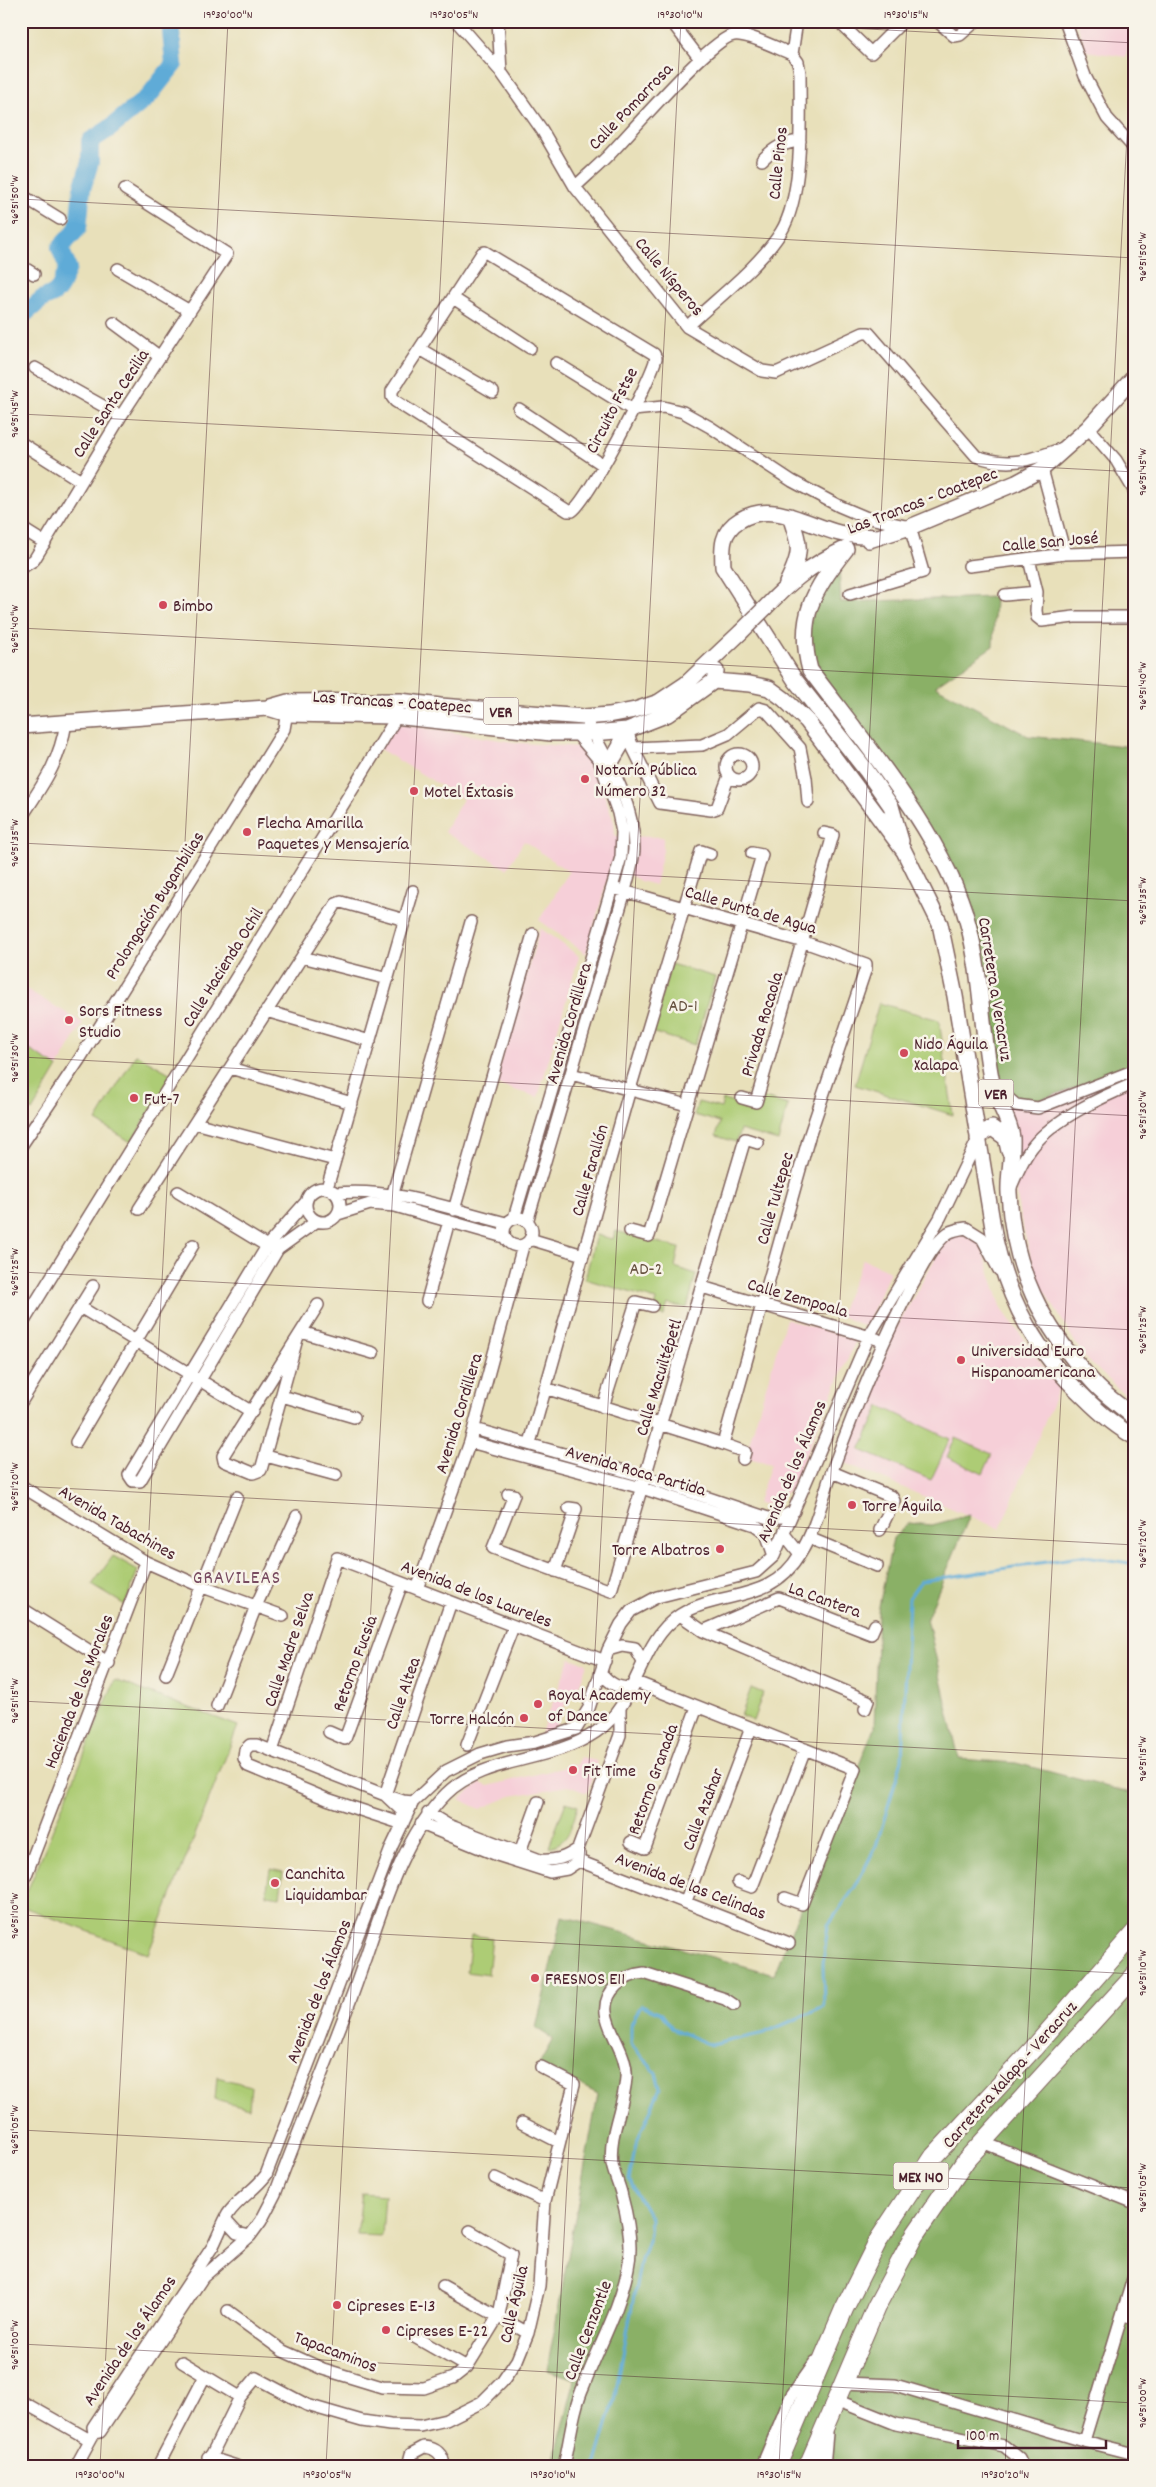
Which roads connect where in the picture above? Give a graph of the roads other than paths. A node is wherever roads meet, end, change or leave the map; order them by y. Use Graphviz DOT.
graph roads {
  1 [pos="498,21"];
  2 [pos="671,21"];
  3 [pos="797,21"];
  4 [pos="838,21"];
  5 [pos="903,21"];
  6 [pos="936,21"];
  7 [pos="976,21"];
  8 [pos="1065,21"];
  9 [pos="458,23"];
  10 [pos="792,54"];
  11 [pos="700,59"];
  12 [pos="501,72"];
  13 [pos="800,141"];
  14 [pos="1135,149"];
  15 [pos="762,160"];
  16 [pos="575,187"];
  17 [pos="125,189"];
  18 [pos="21,195"];
  19 [pos="60,219"];
  20 [pos="21,266"];
  21 [pos="118,270"];
  22 [pos="34,274"];
  23 [pos="453,298"];
  24 [pos="188,310"];
  25 [pos="114,323"];
  26 [pos="687,327"];
  27 [pos="420,348"];
  28 [pos="530,348"];
  29 [pos="160,357"];
  30 [pos="556,364"];
  31 [pos="35,368"];
  32 [pos="1135,376"];
  33 [pos="492,392"];
  34 [pos="519,409"];
  35 [pos="633,410"];
  36 [pos="121,416"];
  37 [pos="1088,428"];
  38 [pos="21,443"];
  39 [pos="1069,446"];
  40 [pos="603,465"];
  41 [pos="1042,469"];
  42 [pos="81,481"];
  43 [pos="1135,492"];
  44 [pos="790,516"];
  45 [pos="910,527"];
  46 [pos="21,528"];
  47 [pos="878,537"];
  48 [pos="45,543"];
  49 [pos="846,549"];
  50 [pos="1135,552"];
  51 [pos="1065,554"];
  52 [pos="1029,559"];
  53 [pos="969,566"];
  54 [pos="21,568"];
  55 [pos="784,588"];
  56 [pos="1037,592"];
  57 [pos="850,594"];
  58 [pos="1005,595"];
  59 [pos="1135,617"];
  60 [pos="719,655"];
  61 [pos="714,681"];
  62 [pos="400,701"];
  63 [pos="659,702"];
  64 [pos="288,708"];
  65 [pos="668,714"];
  66 [pos="394,716"];
  67 [pos="584,717"];
  68 [pos="66,723"];
  69 [pos="21,726"];
  70 [pos="624,731"];
  71 [pos="576,733"];
  72 [pos="593,733"];
  73 [pos="633,748"];
  74 [pos="611,762"];
  75 [pos="866,770"];
  76 [pos="729,776"];
  77 [pos="808,802"];
  78 [pos="910,807"];
  79 [pos="21,818"];
  80 [pos="824,832"];
  81 [pos="904,851"];
  82 [pos="752,852"];
  83 [pos="710,854"];
  84 [pos="613,888"];
  85 [pos="414,891"];
  86 [pos="625,891"];
  87 [pos="684,908"];
  88 [pos="405,920"];
  89 [pos="471,922"];
  90 [pos="741,924"];
  91 [pos="533,934"];
  92 [pos="804,942"];
  93 [pos="302,957"];
  94 [pos="866,964"];
  95 [pos="388,979"];
  96 [pos="266,1012"];
  97 [pos="959,1022"];
  98 [pos="370,1042"];
  99 [pos="987,1046"];
  100 [pos="230,1068"];
  101 [pos="1135,1070"];
  102 [pos="571,1074"];
  103 [pos="1135,1083"];
  104 [pos="993,1085"];
  105 [pos="630,1089"];
  106 [pos="742,1098"];
  107 [pos="352,1103"];
  108 [pos="687,1105"];
  109 [pos="195,1123"];
  110 [pos="978,1139"];
  111 [pos="758,1143"];
  112 [pos="21,1146"];
  113 [pos="1012,1159"];
  114 [pos="335,1160"];
  115 [pos="332,1190"];
  116 [pos="1009,1191"];
  117 [pos="178,1192"];
  118 [pos="393,1193"];
  119 [pos="306,1202"];
  120 [pos="426,1202"];
  121 [pos="139,1210"];
  122 [pos="454,1210"];
  123 [pos="338,1214"];
  124 [pos="422,1214"];
  125 [pos="317,1221"];
  126 [pos="449,1221"];
  127 [pos="510,1221"];
  128 [pos="527,1222"];
  129 [pos="630,1231"];
  130 [pos="504,1237"];
  131 [pos="527,1242"];
  132 [pos="193,1245"];
  133 [pos="267,1246"];
  134 [pos="583,1255"];
  135 [pos="1004,1279"];
  136 [pos="252,1281"];
  137 [pos="94,1286"];
  138 [pos="702,1287"];
  139 [pos="427,1302"];
  140 [pos="762,1304"];
  141 [pos="318,1305"];
  142 [pos="652,1306"];
  143 [pos="80,1307"];
  144 [pos="882,1314"];
  145 [pos="894,1320"];
  146 [pos="1024,1322"];
  147 [pos="21,1326"];
  148 [pos="1051,1331"];
  149 [pos="299,1336"];
  150 [pos="870,1336"];
  151 [pos="883,1341"];
  152 [pos="136,1342"];
  153 [pos="373,1353"];
  154 [pos="194,1378"];
  155 [pos="545,1388"];
  156 [pos="282,1396"];
  157 [pos="21,1402"];
  158 [pos="603,1407"];
  159 [pos="252,1412"];
  160 [pos="354,1417"];
  161 [pos="1135,1418"];
  162 [pos="662,1426"];
  163 [pos="474,1429"];
  164 [pos="1135,1437"];
  165 [pos="76,1442"];
  166 [pos="470,1442"];
  167 [pos="530,1443"];
  168 [pos="723,1444"];
  169 [pos="266,1456"];
  170 [pos="743,1459"];
  171 [pos="832,1472"];
  172 [pos="336,1475"];
  173 [pos="644,1482"];
  174 [pos="21,1486"];
  175 [pos="508,1494"];
  176 [pos="237,1497"];
  177 [pos="569,1508"];
  178 [pos="794,1511"];
  179 [pos="297,1516"];
  180 [pos="880,1530"];
  181 [pos="784,1534"];
  182 [pos="809,1538"];
  183 [pos="800,1554"];
  184 [pos="774,1556"];
  185 [pos="337,1558"];
  186 [pos="146,1562"];
  187 [pos="877,1566"];
  188 [pos="555,1571"];
  189 [pos="402,1583"];
  190 [pos="200,1586"];
  191 [pos="417,1589"];
  192 [pos="451,1602"];
  193 [pos="256,1606"];
  194 [pos="21,1608"];
  195 [pos="680,1615"];
  196 [pos="283,1616"];
  197 [pos="875,1625"];
  198 [pos="513,1627"];
  199 [pos="703,1631"];
  200 [pos="606,1656"];
  201 [pos="109,1662"];
  202 [pos="643,1662"];
  203 [pos="601,1673"];
  204 [pos="166,1675"];
  205 [pos="635,1685"];
  206 [pos="217,1706"];
  207 [pos="697,1707"];
  208 [pos="620,1708"];
  209 [pos="865,1709"];
  210 [pos="751,1728"];
  211 [pos="329,1732"];
  212 [pos="467,1746"];
  213 [pos="805,1749"];
  214 [pos="272,1751"];
  215 [pos="386,1795"];
  216 [pos="414,1802"];
  217 [pos="538,1802"];
  218 [pos="428,1813"];
  219 [pos="402,1824"];
  220 [pos="421,1824"];
  221 [pos="631,1842"];
  222 [pos="578,1849"];
  223 [pos="520,1852"];
  224 [pos="579,1861"];
  225 [pos="738,1882"];
  226 [pos="21,1888"];
  227 [pos="785,1898"];
  228 [pos="686,1902"];
  229 [pos="1135,1932"];
  230 [pos="789,1942"];
  231 [pos="1135,1975"];
  232 [pos="734,2005"];
  233 [pos="541,2067"];
  234 [pos="522,2122"];
  235 [pos="558,2142"];
  236 [pos="982,2142"];
  237 [pos="494,2178"];
  238 [pos="545,2201"];
  239 [pos="1135,2203"];
  240 [pos="226,2221"];
  241 [pos="470,2232"];
  242 [pos="250,2236"];
  243 [pos="1135,2272"];
  244 [pos="443,2286"];
  245 [pos="228,2311"];
  246 [pos="499,2315"];
  247 [pos="1122,2315"];
  248 [pos="1135,2318"];
  249 [pos="528,2333"];
  250 [pos="411,2335"];
  251 [pos="828,2345"];
  252 [pos="182,2362"];
  253 [pos="467,2367"];
  254 [pos="205,2376"];
  255 [pos="844,2383"];
  256 [pos="240,2398"];
  257 [pos="21,2401"];
  258 [pos="832,2408"];
  259 [pos="420,2426"];
  260 [pos="92,2437"];
  261 [pos="1084,2441"];
  262 [pos="424,2447"];
  263 [pos="1135,2454"];
  264 [pos="207,2461"];
  265 [pos="76,2466"];
  266 [pos="158,2466"];
  267 [pos="236,2466"];
  268 [pos="408,2466"];
  269 [pos="444,2466"];
  270 [pos="564,2466"];
  271 [pos="762,2466"];
  272 [pos="777,2466"];
  273 [pos="808,2466"];
  274 [pos="824,2466"];
  275 [pos="1023,2466"];
  1 -- 12 [label="street"];
  2 -- 11 [label="street"];
  3 -- 10 [label="street"];
  4 -- 5 [label="street"];
  6 -- 7 [label="street"];
  8 -- 14 [label="street"];
  9 -- 12 [label="street, Calle Nísperos"];
  10 -- 11 [label="street, Calle Pomarrosa"];
  10 -- 13 [label="street, Calle Pinos"];
  11 -- 16 [label="street, Calle Pomarrosa"];
  12 -- 16 [label="street, Calle Nísperos"];
  13 -- 15 [label="street"];
  13 -- 26 [label="street, Calle Pinos"];
  16 -- 26 [label="street, Calle Nísperos"];
  17 -- 24 [label="street, Calle Santa Cecilia"];
  18 -- 19 [label="street"];
  20 -- 22 [label="street"];
  21 -- 24 [label="street"];
  23 -- 27 [label="street, Circuito Fstse"];
  23 -- 28 [label="street"];
  23 -- 35 [label="street, Circuito Fstse"];
  24 -- 29 [label="street, Calle Santa Cecilia"];
  25 -- 29 [label="street"];
  26 -- 39 [label="street, Calle Nísperos"];
  27 -- 33 [label="street"];
  27 -- 40 [label="street, Circuito Fstse"];
  29 -- 36 [label="street, Calle Santa Cecilia"];
  30 -- 35 [label="street"];
  31 -- 36 [label="street"];
  32 -- 37 [label="main road, Las Trancas - Coatepec"];
  34 -- 40 [label="street"];
  35 -- 40 [label="street, Circuito Fstse"];
  35 -- 45 [label="street"];
  36 -- 42 [label="street, Calle Santa Cecilia"];
  37 -- 39 [label="main road, Las Trancas - Coatepec"];
  37 -- 43 [label="street"];
  38 -- 42 [label="street"];
  39 -- 41 [label="main road, Las Trancas - Coatepec"];
  41 -- 45 [label="main road, Las Trancas - Coatepec"];
  41 -- 51 [label="street"];
  42 -- 48 [label="street, Calle Santa Cecilia"];
  44 -- 47 [label="main road"];
  44 -- 55 [label="main road"];
  44 -- 75 [label="main road"];
  45 -- 47 [label="main road, Las Trancas - Coatepec"];
  45 -- 57 [label="street"];
  46 -- 48 [label="street"];
  47 -- 49 [label="main road, Las Trancas - Coatepec"];
  48 -- 54 [label="street, Calle Santa Cecilia"];
  49 -- 55 [label="main road, Las Trancas - Coatepec"];
  49 -- 78 [label="main road, Carretera a Veracruz / VER"];
  50 -- 51 [label="street, Calle San José"];
  51 -- 52 [label="street, Calle San José"];
  52 -- 53 [label="street, Calle San José"];
  52 -- 56 [label="street"];
  55 -- 60 [label="main road, Las Trancas - Coatepec, bridge"];
  56 -- 58 [label="street"];
  56 -- 59 [label="street"];
  60 -- 61 [label="main road"];
  60 -- 63 [label="main road, Las Trancas - Coatepec / VER"];
  61 -- 65 [label="main road, Las Trancas - Coatepec / VER"];
  61 -- 81 [label="main road"];
  62 -- 64 [label="main road, Las Trancas - Coatepec / VER"];
  62 -- 66 [label="street, Calle Hacienda Ochil"];
  62 -- 67 [label="main road, Las Trancas - Coatepec / VER"];
  63 -- 65 [label="main road"];
  63 -- 67 [label="main road, Las Trancas - Coatepec / VER"];
  64 -- 66 [label="main road, Las Trancas - Coatepec / VER"];
  64 -- 68 [label="main road, Las Trancas - Coatepec"];
  64 -- 112 [label="street, Prolongación Bugambilias"];
  65 -- 70 [label="main road, Las Trancas - Coatepec / VER"];
  66 -- 71 [label="main road, Las Trancas - Coatepec / VER"];
  66 -- 147 [label="street, Calle Hacienda Ochil"];
  67 -- 72 [label="street, Avenida Cordillera"];
  68 -- 69 [label="main road, Las Trancas - Coatepec"];
  68 -- 79 [label="street"];
  70 -- 72 [label="main road, Las Trancas - Coatepec / VER"];
  70 -- 73 [label="street"];
  70 -- 74 [label="main road"];
  71 -- 72 [label="main road, Las Trancas - Coatepec / VER"];
  71 -- 84 [label="street, Avenida Cordillera"];
  72 -- 74 [label="street, Avenida Cordillera"];
  73 -- 76 [label="street"];
  73 -- 77 [label="street"];
  74 -- 86 [label="street, Avenida Cordillera"];
  75 -- 78 [label="main road"];
  75 -- 81 [label="main road"];
  78 -- 99 [label="main road, Carretera a Veracruz / VER"];
  80 -- 92 [label="street"];
  81 -- 97 [label="main road, VER"];
  82 -- 90 [label="street"];
  83 -- 87 [label="street, Calle Farallón"];
  84 -- 86 [label="street"];
  84 -- 127 [label="street, Avenida Cordillera"];
  85 -- 88 [label="street"];
  86 -- 87 [label="street, Calle Punta de Agua"];
  86 -- 102 [label="street, Avenida Cordillera"];
  87 -- 90 [label="street, Calle Punta de Agua"];
  87 -- 105 [label="street, Calle Farallón"];
  88 -- 93 [label="street"];
  88 -- 95 [label="street"];
  89 -- 118 [label="street"];
  90 -- 92 [label="street, Calle Punta de Agua"];
  90 -- 108 [label="street"];
  91 -- 122 [label="street"];
  92 -- 94 [label="street, Calle Punta de Agua"];
  92 -- 106 [label="street, Privada Rocaola"];
  93 -- 95 [label="street"];
  93 -- 96 [label="street"];
  94 -- 140 [label="street, Calle Tultepec"];
  95 -- 98 [label="street"];
  96 -- 98 [label="street"];
  96 -- 100 [label="street"];
  97 -- 99 [label="main road"];
  97 -- 110 [label="main road, VER"];
  98 -- 107 [label="street"];
  99 -- 104 [label="main road, Carretera a Veracruz / VER"];
  100 -- 107 [label="street"];
  100 -- 109 [label="street"];
  101 -- 104 [label="street"];
  102 -- 105 [label="street"];
  102 -- 128 [label="street, Avenida Cordillera"];
  103 -- 116 [label="street"];
  104 -- 113 [label="main road, Carretera a Veracruz / VER"];
  105 -- 108 [label="street"];
  105 -- 134 [label="street, Calle Farallón"];
  107 -- 114 [label="street"];
  108 -- 129 [label="street"];
  109 -- 114 [label="street"];
  109 -- 121 [label="street"];
  110 -- 113 [label="main road"];
  110 -- 135 [label="main road, VER"];
  110 -- 144 [label="street, Avenida de los Álamos"];
  111 -- 138 [label="street, Calle Macuiltépetl"];
  113 -- 116 [label="main road, Carretera a Veracruz / VER"];
  114 -- 115 [label="street"];
  115 -- 118 [label="street"];
  115 -- 119 [label="street"];
  115 -- 123 [label="street"];
  116 -- 148 [label="main road, Carretera a Veracruz / VER"];
  117 -- 133 [label="street"];
  118 -- 120 [label="street"];
  119 -- 125 [label="street"];
  119 -- 133 [label="street"];
  120 -- 122 [label="street"];
  120 -- 124 [label="street"];
  122 -- 127 [label="street"];
  123 -- 124 [label="street"];
  123 -- 125 [label="street"];
  124 -- 126 [label="street"];
  125 -- 136 [label="street"];
  126 -- 130 [label="street"];
  126 -- 139 [label="street"];
  127 -- 128 [label="street"];
  127 -- 130 [label="street"];
  128 -- 131 [label="street"];
  130 -- 131 [label="street"];
  131 -- 134 [label="street"];
  131 -- 163 [label="street, Avenida Cordillera"];
  132 -- 152 [label="street"];
  133 -- 136 [label="street"];
  134 -- 155 [label="street, Calle Farallón"];
  135 -- 145 [label="street, Avenida de los Álamos"];
  135 -- 146 [label="main road, VER"];
  136 -- 154 [label="street"];
  137 -- 143 [label="street"];
  138 -- 140 [label="street, Calle Zempoala"];
  138 -- 162 [label="street, Calle Macuiltépetl"];
  140 -- 150 [label="street, Calle Zempoala"];
  140 -- 168 [label="street, Calle Tultepec"];
  141 -- 149 [label="street"];
  142 -- 158 [label="street"];
  143 -- 152 [label="street"];
  143 -- 157 [label="street"];
  144 -- 145 [label="street"];
  144 -- 150 [label="street, Avenida de los Álamos"];
  145 -- 151 [label="street, Avenida de los Álamos"];
  146 -- 148 [label="main road"];
  146 -- 164 [label="main road, VER"];
  148 -- 161 [label="main road, Carretera a Veracruz / VER"];
  149 -- 153 [label="street"];
  149 -- 156 [label="street"];
  149 -- 159 [label="street"];
  150 -- 151 [label="street, Calle Zempoala"];
  150 -- 178 [label="street, Avenida de los Álamos"];
  151 -- 171 [label="street, Avenida de los Álamos"];
  152 -- 154 [label="street"];
  152 -- 165 [label="street"];
  154 -- 154 [label="street"];
  154 -- 159 [label="street"];
  155 -- 158 [label="street"];
  155 -- 167 [label="street, Calle Farallón"];
  156 -- 160 [label="street"];
  156 -- 169 [label="street"];
  158 -- 162 [label="street"];
  159 -- 169 [label="street"];
  162 -- 168 [label="street"];
  162 -- 173 [label="street, Calle Macuiltépetl"];
  163 -- 166 [label="street, Avenida Cordillera"];
  163 -- 167 [label="street, Avenida Roca Partida"];
  166 -- 173 [label="street, Avenida Roca Partida"];
  166 -- 191 [label="street, Avenida Cordillera"];
  167 -- 173 [label="street, Avenida Roca Partida"];
  168 -- 170 [label="street"];
  169 -- 172 [label="street"];
  171 -- 180 [label="street"];
  171 -- 182 [label="street, Avenida de los Álamos"];
  173 -- 178 [label="street, Avenida Roca Partida"];
  173 -- 184 [label="street, Avenida Roca Partida"];
  173 -- 188 [label="street, Calle Macuiltépetl"];
  174 -- 186 [label="street, Avenida Tabachines"];
  175 -- 188 [label="street"];
  176 -- 190 [label="street"];
  177 -- 188 [label="street"];
  178 -- 181 [label="street, Avenida de los Álamos"];
  179 -- 193 [label="street"];
  181 -- 183 [label="street"];
  181 -- 184 [label="street, Avenida de los Álamos"];
  182 -- 183 [label="street, Avenida de los Álamos"];
  182 -- 187 [label="street"];
  183 -- 195 [label="street, Avenida de los Álamos"];
  184 -- 200 [label="street, Avenida de los Álamos"];
  185 -- 189 [label="street, Avenida de los Laureles"];
  185 -- 214 [label="street, Calle Madre Selva"];
  186 -- 190 [label="street, Avenida Tabachines"];
  186 -- 201 [label="street, Hacienda de los Morales"];
  189 -- 191 [label="street, Avenida de los Laureles"];
  189 -- 211 [label="street, Retorno Fucsia"];
  190 -- 193 [label="street, Avenida Tabachines"];
  190 -- 204 [label="street"];
  191 -- 192 [label="street, Avenida de los Laureles"];
  192 -- 198 [label="street, Avenida de los Laureles"];
  192 -- 215 [label="street, Calle Altea"];
  193 -- 196 [label="street, Avenida Tabachines"];
  193 -- 206 [label="street"];
  194 -- 201 [label="street"];
  195 -- 199 [label="street"];
  195 -- 202 [label="street, Avenida de los Álamos"];
  197 -- 199 [label="street, La Cantera"];
  198 -- 200 [label="street, Avenida de los Laureles"];
  198 -- 212 [label="street"];
  199 -- 209 [label="street"];
  200 -- 202 [label="street"];
  200 -- 203 [label="street, Avenida de los Álamos"];
  201 -- 226 [label="street, Hacienda de los Morales"];
  202 -- 205 [label="street, Avenida de los Álamos"];
  203 -- 205 [label="street"];
  203 -- 216 [label="street, Avenida de los Álamos"];
  205 -- 207 [label="street"];
  205 -- 208 [label="street, Avenida de los Álamos"];
  207 -- 210 [label="street"];
  207 -- 221 [label="street, Retorno Granada"];
  208 -- 218 [label="street, Avenida de los Álamos"];
  208 -- 222 [label="street"];
  210 -- 213 [label="street"];
  210 -- 228 [label="street, Calle Azahar"];
  213 -- 225 [label="street"];
  213 -- 227 [label="street"];
  214 -- 215 [label="street"];
  214 -- 219 [label="street"];
  215 -- 216 [label="street"];
  215 -- 219 [label="street"];
  216 -- 219 [label="street, Avenida de los Álamos"];
  217 -- 223 [label="street"];
  218 -- 220 [label="street, Avenida de los Álamos"];
  218 -- 223 [label="street"];
  219 -- 240 [label="street, Avenida de los Álamos"];
  220 -- 224 [label="street"];
  220 -- 242 [label="street, Avenida de los Álamos"];
  222 -- 223 [label="street"];
  222 -- 224 [label="street"];
  224 -- 228 [label="street, Avenida de las Celindas"];
  228 -- 230 [label="street, Avenida de las Celindas"];
  229 -- 251 [label="highway, Carretera Xalapa - Veracruz / MEX 140"];
  231 -- 236 [label="highway, Carretera Xalapa - Veracruz / MEX 140"];
  232 -- 270 [label="street, Calle Cenzontle"];
  233 -- 235 [label="street, Calle Águila"];
  234 -- 235 [label="street"];
  235 -- 238 [label="street, Calle Águila"];
  236 -- 239 [label="street"];
  236 -- 255 [label="highway, Carretera Xalapa - Veracruz / MEX 140"];
  237 -- 238 [label="street"];
  238 -- 249 [label="street, Calle Águila"];
  240 -- 242 [label="street"];
  240 -- 260 [label="street, Avenida de los Álamos"];
  241 -- 246 [label="street, Tapacaminos"];
  242 -- 260 [label="street, Avenida de los Álamos"];
  243 -- 247 [label="street"];
  244 -- 246 [label="street"];
  245 -- 253 [label="street, Tapacaminos"];
  246 -- 249 [label="street"];
  246 -- 253 [label="street, Tapacaminos"];
  247 -- 248 [label="street"];
  247 -- 261 [label="street"];
  249 -- 259 [label="street, Calle Águila"];
  250 -- 253 [label="street"];
  251 -- 271 [label="street"];
  251 -- 272 [label="highway, Carretera Xalapa - Veracruz / MEX 140"];
  252 -- 254 [label="street"];
  254 -- 256 [label="street"];
  254 -- 266 [label="street"];
  255 -- 258 [label="highway, Carretera Xalapa - Veracruz / MEX 140"];
  255 -- 261 [label="street"];
  256 -- 259 [label="street, Calle Águila"];
  256 -- 264 [label="street"];
  257 -- 260 [label="street"];
  258 -- 273 [label="highway, Carretera Xalapa - Veracruz / MEX 140"];
  258 -- 274 [label="street"];
  258 -- 275 [label="street"];
  259 -- 262 [label="street"];
  260 -- 265 [label="street"];
  261 -- 263 [label="street"];
  262 -- 268 [label="street"];
  262 -- 269 [label="street"];
  264 -- 267 [label="street"];
}
